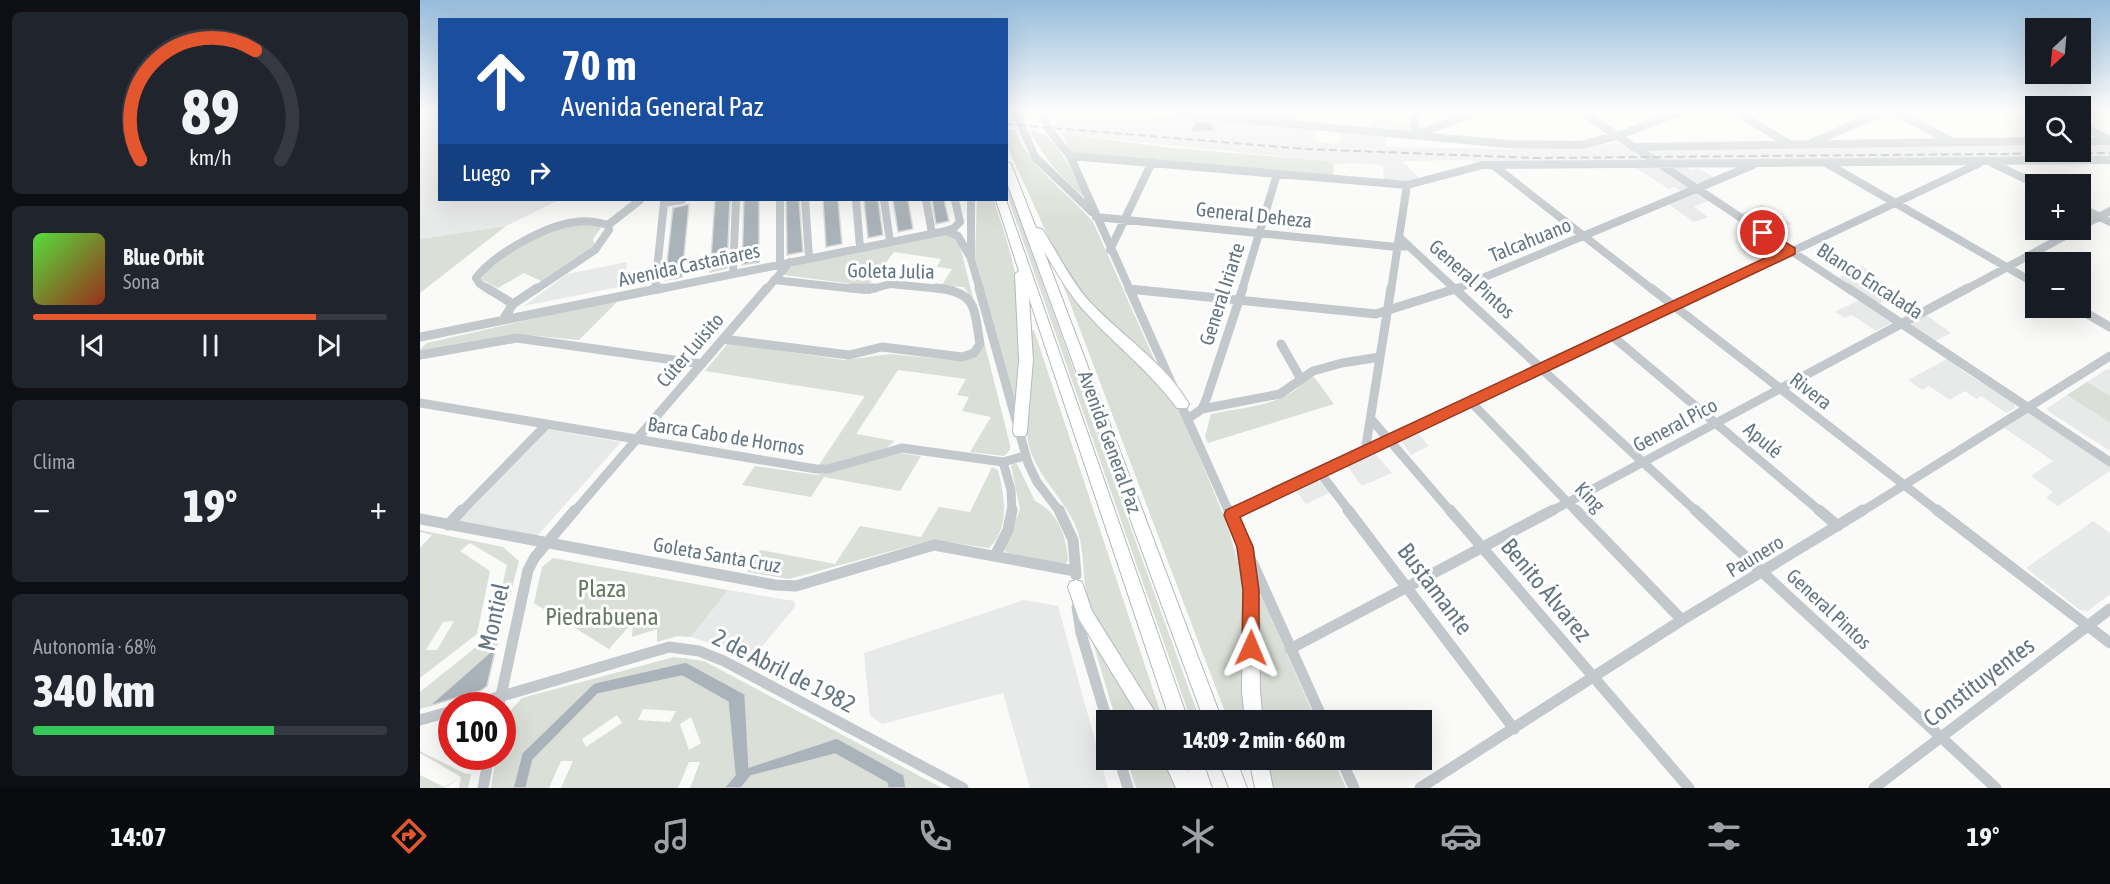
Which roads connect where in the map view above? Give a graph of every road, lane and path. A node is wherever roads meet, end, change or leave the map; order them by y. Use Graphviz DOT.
graph roads {
  1 [pos="1031,148"];
  2 [pos="1064,148"];
  3 [pos="1634,148"];
  4 [pos="1070,156"];
  5 [pos="2110,160"];
  6 [pos="1986,161"];
  7 [pos="1152,162"];
  8 [pos="1824,162"];
  9 [pos="1756,163"];
  10 [pos="1659,164"];
  11 [pos="1493,165"];
  12 [pos="1008,169"];
  13 [pos="1277,174"];
  14 [pos="2025,179"];
  15 [pos="1407,185"];
  16 [pos="1697,189"];
  17 [pos="639,201"];
  18 [pos="676,201"];
  19 [pos="736,201"];
  20 [pos="780,201"];
  21 [pos="806,201"];
  22 [pos="856,201"];
  23 [pos="884,201"];
  24 [pos="926,201"];
  25 [pos="955,201"];
  26 [pos="971,201"];
  27 [pos="1001,201"];
  28 [pos="1895,203"];
  29 [pos="1023,207"];
  30 [pos="2110,211"];
  31 [pos="2091,212"];
  32 [pos="1096,217"];
  33 [pos="2100,217"];
  34 [pos="1125,219"];
  35 [pos="2091,222"];
  36 [pos="2110,222"];
  37 [pos="608,225"];
  38 [pos="946,231"];
  39 [pos="1261,232"];
  40 [pos="932,233"];
  41 [pos="1584,236"];
  42 [pos="2057,240"];
  43 [pos="890,241"];
  44 [pos="1398,242"];
  45 [pos="860,247"];
  46 [pos="1110,250"];
  47 [pos="1019,251"];
  48 [pos="1791,251"];
  49 [pos="809,257"];
  50 [pos="970,259"];
  51 [pos="785,262"];
  52 [pos="2005,267"];
  53 [pos="733,273"];
  54 [pos="2025,278"];
  55 [pos="774,280"];
  56 [pos="655,289"];
  57 [pos="1129,289"];
  58 [pos="1456,289"];
  59 [pos="1239,299"];
  60 [pos="513,304"];
  61 [pos="1674,308"];
  62 [pos="1388,312"];
  63 [pos="2091,316"];
  64 [pos="503,320"];
  65 [pos="1901,323"];
  66 [pos="2110,327"];
  67 [pos="1611,335"];
  68 [pos="420,337"];
  69 [pos="723,339"];
  70 [pos="1281,344"];
  71 [pos="420,355"];
  72 [pos="2110,356"];
  73 [pos="1380,357"];
  74 [pos="702,364"];
  75 [pos="1542,367"];
  76 [pos="1301,379"];
  77 [pos="1780,389"];
  78 [pos="1470,401"];
  79 [pos="420,403"];
  80 [pos="1182,404"];
  81 [pos="2027,407"];
  82 [pos="1202,409"];
  83 [pos="1189,418"];
  84 [pos="1371,419"];
  85 [pos="1716,424"];
  86 [pos="546,425"];
  87 [pos="1020,432"];
  88 [pos="636,439"];
  89 [pos="1389,439"];
  90 [pos="1365,452"];
  91 [pos="1025,456"];
  92 [pos="1003,462"];
  93 [pos="1644,462"];
  94 [pos="2110,462"];
  95 [pos="1321,474"];
  96 [pos="1904,485"];
  97 [pos="1568,501"];
  98 [pos="1231,515"];
  99 [pos="420,519"];
  100 [pos="448,525"];
  101 [pos="1838,526"];
  102 [pos="545,543"];
  103 [pos="1245,547"];
  104 [pos="1483,547"];
  105 [pos="995,556"];
  106 [pos="1763,573"];
  107 [pos="1076,579"];
  108 [pos="1408,588"];
  109 [pos="2110,609"];
  110 [pos="1682,620"];
  111 [pos="2089,626"];
  112 [pos="2110,643"];
  113 [pos="1290,649"];
  114 [pos="1592,677"];
  115 [pos="502,692"];
  116 [pos="516,695"];
  117 [pos="1104,710"];
  118 [pos="1145,710"];
  119 [pos="1176,710"];
  120 [pos="1209,710"];
  121 [pos="1254,710"];
  122 [pos="1318,710"];
  123 [pos="438,715"];
  124 [pos="420,720"];
  125 [pos="1514,729"];
  126 [pos="1941,737"];
  127 [pos="486,770"];
  128 [pos="1122,770"];
  129 [pos="1177,770"];
  130 [pos="1197,770"];
  131 [pos="1231,770"];
  132 [pos="1260,770"];
  133 [pos="1346,770"];
  134 [pos="483,788"];
  135 [pos="963,788"];
  136 [pos="1128,788"];
  137 [pos="1186,788"];
  138 [pos="1203,788"];
  139 [pos="1238,788"];
  140 [pos="1264,788"];
  141 [pos="1354,788"];
  142 [pos="1420,788"];
  143 [pos="1689,788"];
  144 [pos="1874,788"];
  145 [pos="1996,788"];
  1 -- 32 [label="street"];
  2 -- 4 [label="street"];
  3 -- 10 [label="street, Blanco Encalada"];
  4 -- 7 [label="street"];
  4 -- 32 [label="street"];
  5 -- 6 [label="street"];
  6 -- 8 [label="street"];
  6 -- 14 [label="street"];
  6 -- 28 [label="street"];
  7 -- 13 [label="street"];
  7 -- 34 [label="street"];
  8 -- 9 [label="street"];
  8 -- 28 [label="street"];
  9 -- 10 [label="street"];
  9 -- 16 [label="street, Talcahuano"];
  10 -- 11 [label="street"];
  10 -- 16 [label="street, Blanco Encalada"];
  11 -- 15 [label="street"];
  11 -- 41 [label="street, Rivera"];
  12 -- 29 [label="highway, Avenida General Paz"];
  13 -- 15 [label="street"];
  13 -- 39 [label="street, General Iriarte"];
  15 -- 44 [label="street"];
  16 -- 41 [label="street, Talcahuano"];
  16 -- 48 [label="street, Blanco Encalada"];
  17 -- 37 [label="street"];
  18 -- 56 [label="street"];
  19 -- 53 [label="street"];
  20 -- 51 [label="street"];
  21 -- 49 [label="street"];
  22 -- 45 [label="street"];
  23 -- 43 [label="street"];
  24 -- 40 [label="street"];
  25 -- 38 [label="street"];
  26 -- 50 [label="street"];
  27 -- 47 [label="highway, Avenida General Paz"];
  28 -- 48 [label="street"];
  28 -- 52 [label="street"];
  29 -- 80 [label="highway"];
  29 -- 120 [label="highway, Avenida General Paz"];
  30 -- 33 [label="street"];
  31 -- 33 [label="street"];
  32 -- 34 [label="street, General Deheza"];
  32 -- 46 [label="street"];
  33 -- 35 [label="street"];
  33 -- 36 [label="street"];
  34 -- 39 [label="street, General Deheza"];
  34 -- 46 [label="street"];
  37 -- 60 [label="street"];
  37 -- 60 [label="street"];
  38 -- 40 [label="street, Avenida Castañares"];
  38 -- 50 [label="street"];
  39 -- 44 [label="street, General Deheza"];
  39 -- 59 [label="street, General Iriarte"];
  40 -- 43 [label="street, Avenida Castañares"];
  41 -- 58 [label="street, Talcahuano"];
  41 -- 61 [label="street, Rivera"];
  42 -- 52 [label="street, General Pico"];
  43 -- 45 [label="street, Avenida Castañares"];
  44 -- 58 [label="street, General Pintos"];
  44 -- 62 [label="street"];
  45 -- 49 [label="street, Avenida Castañares"];
  46 -- 57 [label="street"];
  47 -- 87 [label="highway"];
  47 -- 119 [label="highway, Avenida General Paz"];
  48 -- 61 [label="street"];
  48 -- 65 [label="street, Blanco Encalada"];
  49 -- 51 [label="street, Avenida Castañares"];
  50 -- 87 [label="street"];
  51 -- 53 [label="street, Avenida Castañares"];
  51 -- 55 [label="street, Cúter Luisito"];
  52 -- 54 [label="street"];
  52 -- 65 [label="street, General Pico"];
  53 -- 56 [label="street, Avenida Castañares"];
  55 -- 69 [label="street, Cúter Luisito"];
  55 -- 69 [label="street, Goleta Julia"];
  56 -- 64 [label="street, Avenida Castañares"];
  57 -- 59 [label="street, Talcahuano"];
  57 -- 80 [label="street"];
  58 -- 62 [label="street, Talcahuano"];
  58 -- 75 [label="street, General Pintos"];
  59 -- 62 [label="street, Talcahuano"];
  59 -- 82 [label="street, General Iriarte"];
  60 -- 64 [label="street"];
  61 -- 67 [label="street"];
  61 -- 77 [label="street, Rivera"];
  62 -- 73 [label="street"];
  63 -- 66 [label="street"];
  64 -- 68 [label="street, Avenida Castañares"];
  65 -- 77 [label="street, General Pico"];
  65 -- 81 [label="street, Blanco Encalada"];
  67 -- 75 [label="street"];
  67 -- 85 [label="street, Apulé"];
  69 -- 74 [label="street, Cúter Luisito"];
  70 -- 76 [label="street"];
  71 -- 74 [label="street"];
  72 -- 81 [label="street, Paunero"];
  73 -- 76 [label="street"];
  73 -- 84 [label="street"];
  74 -- 88 [label="street, Cúter Luisito"];
  75 -- 78 [label="street"];
  75 -- 93 [label="street, General Pintos"];
  76 -- 82 [label="street"];
  77 -- 85 [label="street, General Pico"];
  77 -- 96 [label="street, Rivera"];
  78 -- 89 [label="street"];
  78 -- 97 [label="street, King"];
  79 -- 86 [label="street, Barca Cabo de Hornos"];
  80 -- 83 [label="street"];
  81 -- 94 [label="street, Blanco Encalada"];
  81 -- 96 [label="street, Paunero"];
  82 -- 83 [label="street"];
  83 -- 98 [label="street"];
  84 -- 89 [label="street, Benito Álvarez"];
  84 -- 90 [label="street"];
  85 -- 93 [label="street, General Pico"];
  85 -- 101 [label="street, Apulé"];
  86 -- 88 [label="street, Barca Cabo de Hornos"];
  86 -- 100 [label="street"];
  87 -- 91 [label="street"];
  88 -- 92 [label="street, Barca Cabo de Hornos"];
  88 -- 102 [label="street, Cúter Luisito"];
  89 -- 90 [label="street"];
  89 -- 104 [label="street, Benito Álvarez"];
  90 -- 95 [label="street"];
  91 -- 92 [label="street, Barca Cabo de Hornos"];
  91 -- 107 [label="street"];
  92 -- 105 [label="street"];
  93 -- 97 [label="street, General Pico"];
  93 -- 106 [label="street, General Pintos"];
  95 -- 98 [label="street"];
  95 -- 108 [label="street, Bustamante"];
  96 -- 101 [label="street, Paunero"];
  96 -- 111 [label="street, Rivera"];
  97 -- 104 [label="street, General Pico"];
  97 -- 110 [label="street, King"];
  98 -- 103 [label="street"];
  99 -- 100 [label="street, Goleta Santa Cruz"];
  100 -- 102 [label="street, Goleta Santa Cruz"];
  101 -- 106 [label="street, Paunero"];
  102 -- 105 [label="street, Goleta Santa Cruz"];
  102 -- 115 [label="street, Montiel"];
  103 -- 113 [label="street"];
  103 -- 121 [label="highway"];
  104 -- 108 [label="street, General Pico"];
  104 -- 114 [label="street, Benito Álvarez"];
  105 -- 107 [label="street, Goleta Santa Cruz"];
  106 -- 110 [label="street, Paunero"];
  106 -- 126 [label="street, General Pintos"];
  107 -- 117 [label="street"];
  107 -- 118 [label="highway"];
  108 -- 113 [label="street, General Pico"];
  108 -- 125 [label="street, Bustamante"];
  109 -- 111 [label="street, Constituyentes"];
  110 -- 114 [label="street, Paunero"];
  111 -- 112 [label="street, Rivera"];
  111 -- 126 [label="street, Constituyentes"];
  113 -- 122 [label="street"];
  114 -- 125 [label="street, Paunero"];
  114 -- 143 [label="street, Benito Álvarez"];
  116 -- 135 [label="street, 2 de Abril de 1982"];
  123 -- 124 [label="street"];
  125 -- 142 [label="street, Paunero"];
  126 -- 144 [label="street, Constituyentes"];
  126 -- 145 [label="street, General Pintos"];
  127 -- 134 [label="street"];
  128 -- 136 [label="street"];
  129 -- 137 [label="highway"];
  130 -- 138 [label="highway"];
  131 -- 139 [label="highway"];
  132 -- 140 [label="highway"];
  133 -- 141 [label="street"];
}
